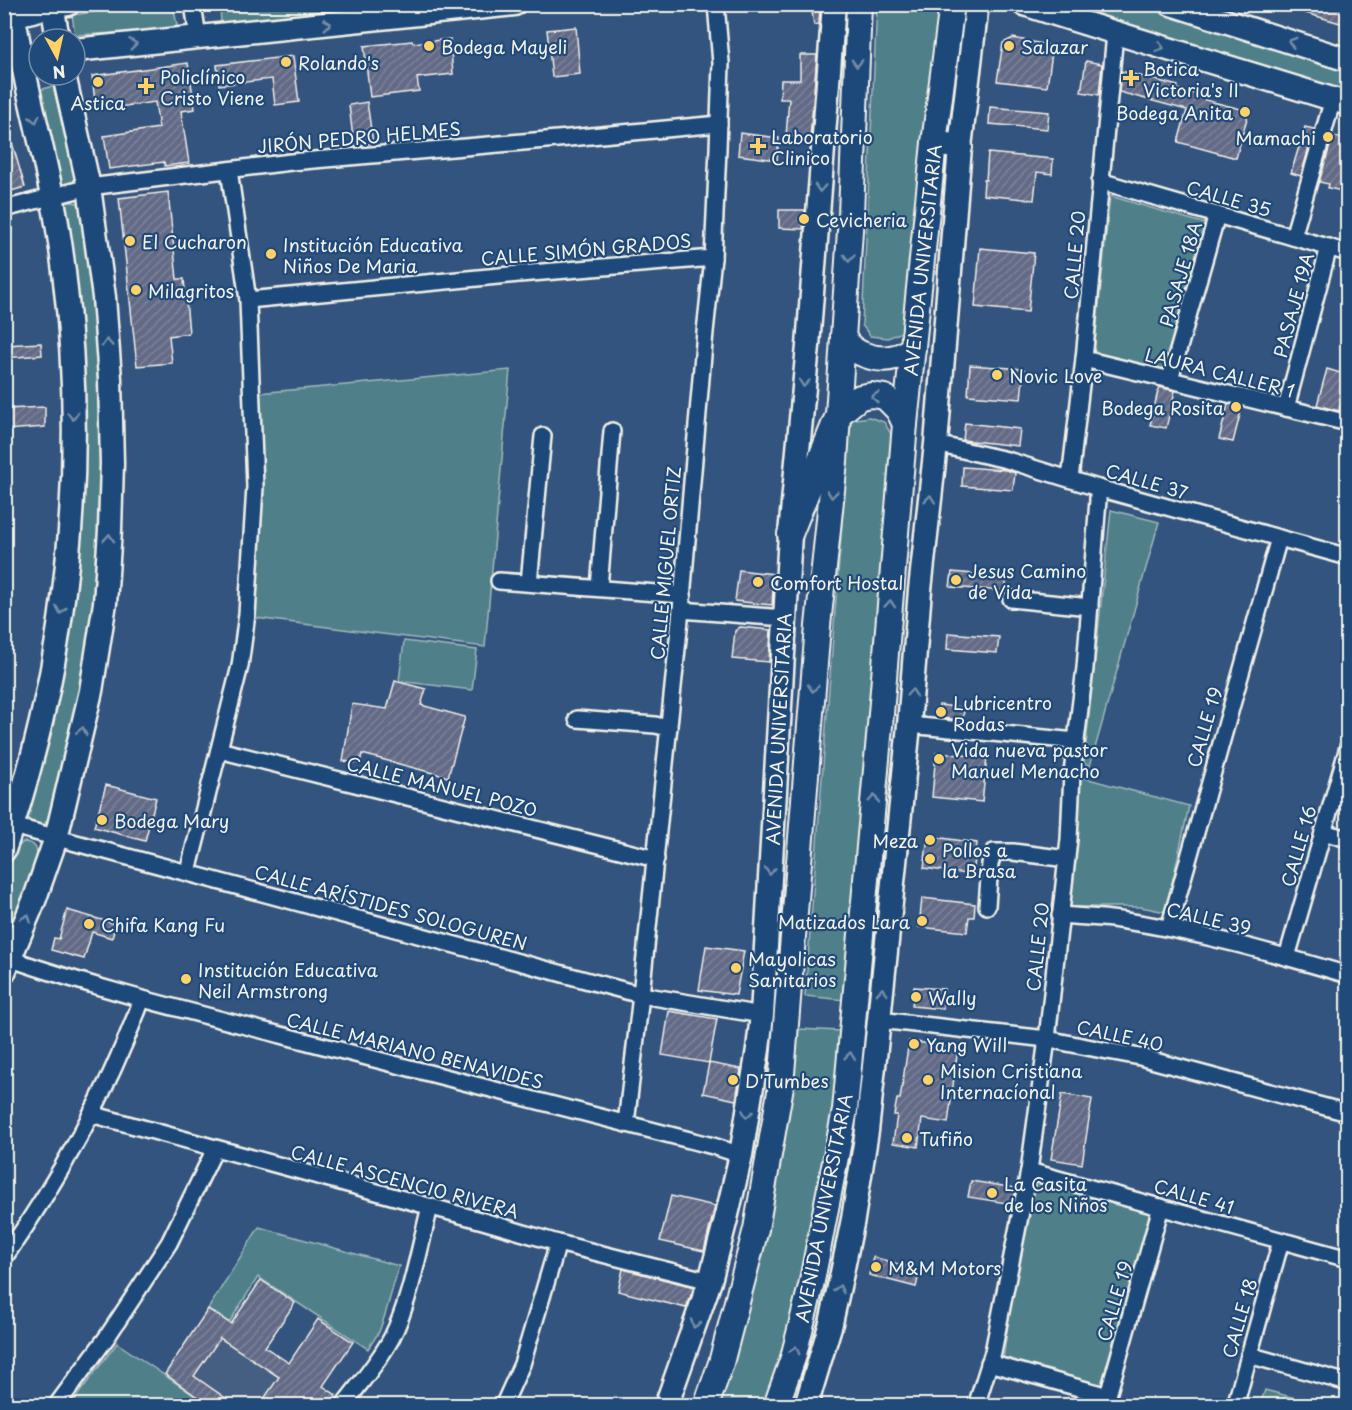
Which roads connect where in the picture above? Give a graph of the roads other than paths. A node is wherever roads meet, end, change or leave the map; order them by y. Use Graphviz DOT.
graph roads {
  1 [pos="193,4"];
  2 [pos="514,4"];
  3 [pos="716,4"];
  4 [pos="834,4"];
  5 [pos="859,4"];
  6 [pos="952,4"];
  7 [pos="977,4"];
  8 [pos="1024,4"];
  9 [pos="1171,4"];
  10 [pos="57,5"];
  11 [pos="10,13"];
  12 [pos="57,27"];
  13 [pos="1115,34"];
  14 [pos="198,37"];
  15 [pos="87,49"];
  16 [pos="1347,60"];
  17 [pos="22,62"];
  18 [pos="67,87"];
  19 [pos="1340,102"];
  20 [pos="719,124"];
  21 [pos="934,143"];
  22 [pos="960,147"];
  23 [pos="229,170"];
  24 [pos="1100,181"];
  25 [pos="89,187"];
  26 [pos="52,195"];
  27 [pos="4,209"];
  28 [pos="1217,215"];
  29 [pos="1293,237"];
  30 [pos="1329,247"];
  31 [pos="1347,253"];
  32 [pos="713,258"];
  33 [pos="248,300"];
  34 [pos="843,336"];
  35 [pos="913,348"];
  36 [pos="1084,359"];
  37 [pos="1170,379"];
  38 [pos="1286,408"];
  39 [pos="838,416"];
  40 [pos="1347,423"];
  41 [pos="905,424"];
  42 [pos="612,431"];
  43 [pos="543,436"];
  44 [pos="936,444"];
  45 [pos="1070,479"];
  46 [pos="1098,488"];
  47 [pos="790,534"];
  48 [pos="1279,538"];
  49 [pos="1347,557"];
  50 [pos="499,581"];
  51 [pos="528,583"];
  52 [pos="599,588"];
  53 [pos="1011,599"];
  54 [pos="682,602"];
  55 [pos="1090,608"];
  56 [pos="785,618"];
  57 [pos="577,719"];
  58 [pos="909,725"];
  59 [pos="669,728"];
  60 [pos="1076,741"];
  61 [pos="1347,747"];
  62 [pos="219,750"];
  63 [pos="13,826"];
  64 [pos="1323,832"];
  65 [pos="56,838"];
  66 [pos="1347,839"];
  67 [pos="4,850"];
  68 [pos="1066,859"];
  69 [pos="656,860"];
  70 [pos="188,872"];
  71 [pos="987,906"];
  72 [pos="1060,915"];
  73 [pos="1169,928"];
  74 [pos="1287,957"];
  75 [pos="8,965"];
  76 [pos="1347,975"];
  77 [pos="642,995"];
  78 [pos="142,999"];
  79 [pos="762,1015"];
  80 [pos="879,1020"];
  81 [pos="1047,1039"];
  82 [pos="1347,1113"];
  83 [pos="91,1114"];
  84 [pos="626,1124"];
  85 [pos="215,1149"];
  86 [pos="741,1155"];
  87 [pos="1029,1171"];
  88 [pos="430,1207"];
  89 [pos="1161,1207"];
  90 [pos="1281,1241"];
  91 [pos="558,1243"];
  92 [pos="4,1258"];
  93 [pos="1347,1259"];
  94 [pos="710,1281"];
  95 [pos="1249,1355"];
  96 [pos="989,1363"];
  97 [pos="1347,1383"];
  98 [pos="1106,1401"];
  99 [pos="56,1406"];
  100 [pos="343,1406"];
  101 [pos="503,1406"];
  102 [pos="666,1406"];
  103 [pos="705,1406"];
  104 [pos="776,1406"];
  105 [pos="806,1406"];
  106 [pos="976,1406"];
  107 [pos="1235,1406"];
  1 -- 14 [label="street"];
  14 -- 2 [label="main road, one-way"];
  3 -- 20 [label="street, CALLE MIGUEL ORTIZ"];
  4 -- 47 [label="main road, AVENIDA UNIVERSITARIA, one-way"];
  5 -- 34 [label="main road, AVENIDA UNIVERSITARIA, one-way"];
  6 -- 21 [label="main road, AVENIDA UNIVERSITARIA"];
  7 -- 22 [label="main road, AVENIDA UNIVERSITARIA"];
  8 -- 13 [label="main road"];
  16 -- 9 [label="main road, one-way"];
  10 -- 11 [label="main road"];
  10 -- 12 [label="main road"];
  11 -- 17 [label="main road"];
  13 -- 19 [label="main road, one-way"];
  13 -- 24 [label="street, CALLE 20"];
  15 -- 14 [label="main road, one-way"];
  17 -- 26 [label="main road, one-way"];
  18 -- 25 [label="main road"];
  19 -- 29 [label="street, PASAJE 19A"];
  20 -- 23 [label="street, JIRÓN PEDRO HELMES"];
  20 -- 32 [label="street, CALLE MIGUEL ORTIZ"];
  21 -- 22 [label="main road"];
  21 -- 35 [label="main road, AVENIDA UNIVERSITARIA"];
  22 -- 44 [label="main road, AVENIDA UNIVERSITARIA"];
  23 -- 25 [label="street, JIRÓN PEDRO HELMES"];
  23 -- 33 [label="street"];
  24 -- 28 [label="street, CALLE 35"];
  24 -- 36 [label="street, CALLE 20"];
  25 -- 26 [label="street, JIRÓN PEDRO HELMES"];
  65 -- 25 [label="main road, one-way"];
  26 -- 27 [label="street, JIRÓN PEDRO HELMES"];
  26 -- 63 [label="main road, one-way"];
  28 -- 29 [label="street, CALLE 35"];
  28 -- 37 [label="street, PASAJE 18A"];
  29 -- 30 [label="street, CALLE 35"];
  30 -- 31 [label="street, CALLE 35"];
  30 -- 38 [label="street, PASAJE 19A"];
  32 -- 33 [label="street, CALLE SIMÓN GRADOS"];
  32 -- 54 [label="street, CALLE MIGUEL ORTIZ"];
  33 -- 62 [label="street"];
  34 -- 35 [label="main road"];
  34 -- 39 [label="main road, AVENIDA UNIVERSITARIA"];
  35 -- 41 [label="main road, AVENIDA UNIVERSITARIA"];
  36 -- 37 [label="street, LAURA CALLER 1"];
  36 -- 45 [label="street, CALLE 20"];
  37 -- 38 [label="street, LAURA CALLER 1"];
  38 -- 40 [label="street, LAURA CALLER 1"];
  41 -- 39 [label="main road, one-way"];
  39 -- 47 [label="main road"];
  39 -- 103 [label="main road, AVENIDA UNIVERSITARIA, one-way"];
  104 -- 41 [label="main road, AVENIDA UNIVERSITARIA, one-way"];
  42 -- 52 [label="street"];
  43 -- 51 [label="street"];
  44 -- 45 [label="street, CALLE 37"];
  58 -- 44 [label="main road, AVENIDA UNIVERSITARIA, one-way"];
  45 -- 46 [label="street, CALLE 37"];
  46 -- 48 [label="street, CALLE 37"];
  46 -- 55 [label="street, CALLE 20"];
  47 -- 56 [label="main road, AVENIDA UNIVERSITARIA"];
  48 -- 49 [label="street, CALLE 37"];
  48 -- 73 [label="street, CALLE 19"];
  50 -- 51 [label="street"];
  51 -- 52 [label="street"];
  52 -- 54 [label="street"];
  53 -- 55 [label="street"];
  54 -- 56 [label="street"];
  54 -- 59 [label="street, CALLE MIGUEL ORTIZ"];
  55 -- 60 [label="street, CALLE 20"];
  56 -- 79 [label="main road, AVENIDA UNIVERSITARIA, one-way"];
  57 -- 59 [label="street"];
  58 -- 60 [label="street"];
  80 -- 58 [label="main road, AVENIDA UNIVERSITARIA, one-way"];
  59 -- 69 [label="street, CALLE MIGUEL ORTIZ"];
  60 -- 68 [label="street, CALLE 20"];
  61 -- 64 [label="street, CALLE 16"];
  62 -- 69 [label="street, CALLE MANUEL POZO"];
  62 -- 70 [label="street"];
  63 -- 65 [label="street, CALLE ARÍSTIDES SOLOGUREN"];
  63 -- 67 [label="main road"];
  64 -- 66 [label="street"];
  64 -- 74 [label="street, CALLE 16"];
  65 -- 70 [label="street, CALLE ARÍSTIDES SOLOGUREN"];
  75 -- 65 [label="main road, one-way"];
  68 -- 71 [label="street"];
  68 -- 72 [label="street, CALLE 20"];
  69 -- 77 [label="street, CALLE MIGUEL ORTIZ"];
  70 -- 77 [label="street, CALLE ARÍSTIDES SOLOGUREN"];
  72 -- 73 [label="street, CALLE 39"];
  72 -- 81 [label="street, CALLE 20"];
  73 -- 74 [label="street, CALLE 39"];
  74 -- 76 [label="street, CALLE 39"];
  75 -- 78 [label="street, CALLE MARIANO BENAVIDES"];
  77 -- 79 [label="street, CALLE ARÍSTIDES SOLOGUREN"];
  77 -- 84 [label="street, CALLE MIGUEL ORTIZ"];
  78 -- 83 [label="street"];
  78 -- 84 [label="street, CALLE MARIANO BENAVIDES"];
  79 -- 86 [label="main road, AVENIDA UNIVERSITARIA, one-way"];
  80 -- 81 [label="street, CALLE 40"];
  105 -- 80 [label="main road, AVENIDA UNIVERSITARIA, one-way"];
  81 -- 82 [label="street, CALLE 40"];
  81 -- 87 [label="street, CALLE 20"];
  83 -- 85 [label="street, CALLE ASCENCIO RIVERA"];
  83 -- 92 [label="street"];
  84 -- 86 [label="street, CALLE MARIANO BENAVIDES"];
  85 -- 88 [label="street, CALLE ASCENCIO RIVERA"];
  85 -- 99 [label="street"];
  86 -- 94 [label="main road, AVENIDA UNIVERSITARIA"];
  87 -- 89 [label="street, CALLE 41"];
  87 -- 96 [label="street, CALLE 20"];
  88 -- 91 [label="street, CALLE ASCENCIO RIVERA"];
  88 -- 100 [label="street"];
  89 -- 90 [label="street, CALLE 41"];
  89 -- 98 [label="street, CALLE 19"];
  90 -- 93 [label="street, CALLE 41"];
  90 -- 95 [label="street, CALLE 18"];
  91 -- 94 [label="street, CALLE ASCENCIO RIVERA"];
  91 -- 101 [label="street"];
  94 -- 102 [label="main road, AVENIDA UNIVERSITARIA, one-way"];
  95 -- 97 [label="street"];
  95 -- 107 [label="street, CALLE 18"];
  96 -- 98 [label="street"];
  96 -- 106 [label="street, CALLE 20"];
}
